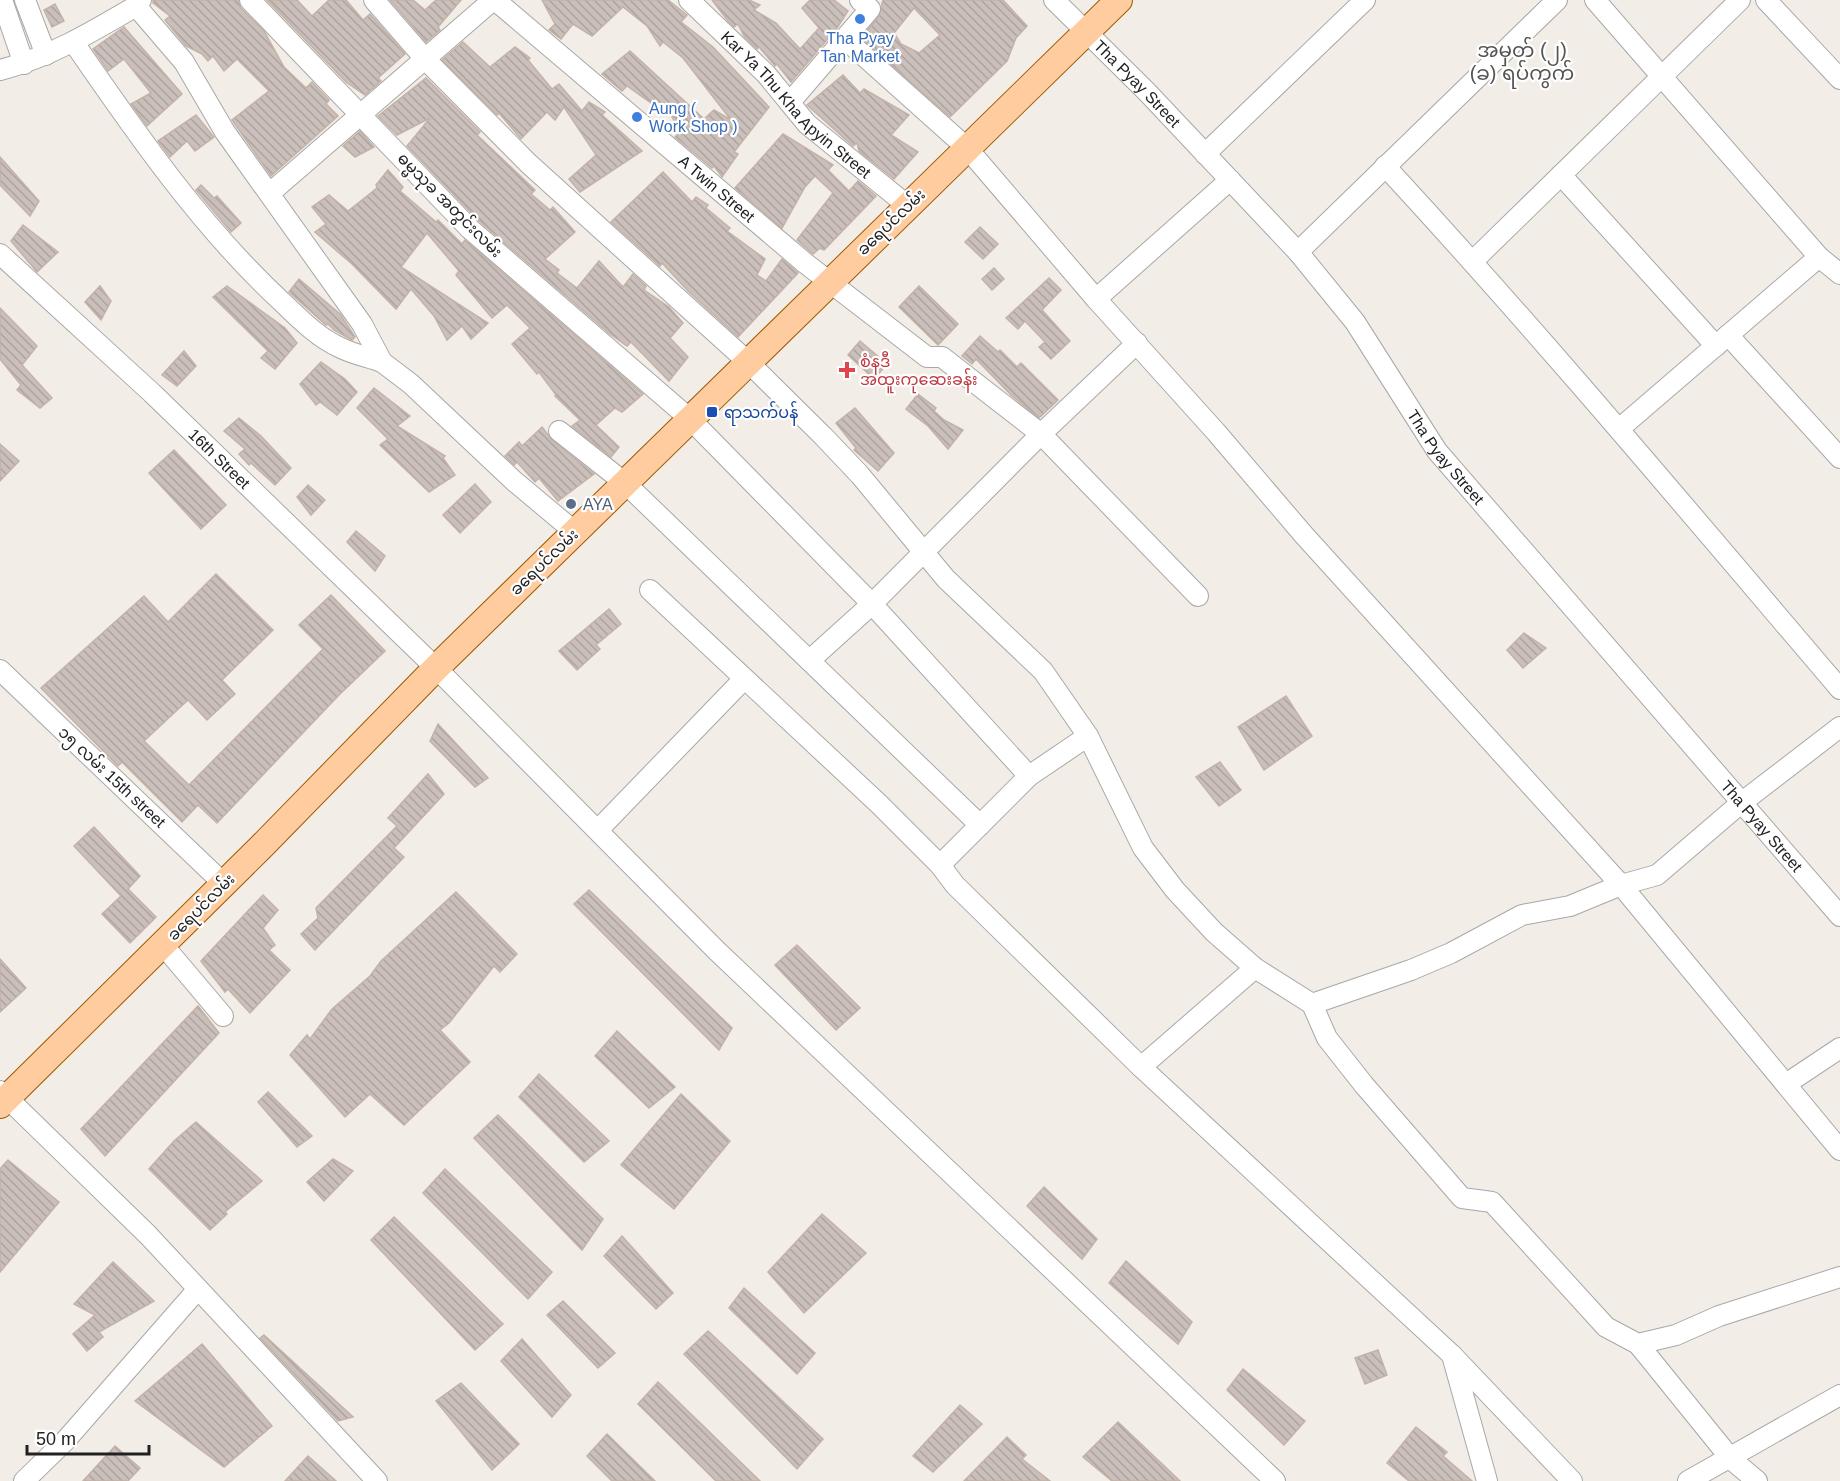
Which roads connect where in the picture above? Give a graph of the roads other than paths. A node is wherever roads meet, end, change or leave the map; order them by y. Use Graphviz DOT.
graph roads {
  1 [pos="2,0"];
  2 [pos="26,0"];
  3 [pos="250,0"];
  4 [pos="374,0"];
  5 [pos="494,0"];
  6 [pos="689,0"];
  7 [pos="860,0"];
  8 [pos="1054,0"];
  9 [pos="1119,0"];
  10 [pos="1365,0"];
  11 [pos="1557,0"];
  12 [pos="1595,0"];
  13 [pos="1740,0"];
  14 [pos="1766,0"];
  15 [pos="139,3"];
  16 [pos="1086,32"];
  17 [pos="845,39"];
  18 [pos="74,42"];
  19 [pos="46,55"];
  20 [pos="426,60"];
  21 [pos="24,64"];
  22 [pos="0,70"];
  23 [pos="1662,77"];
  24 [pos="1840,79"];
  25 [pos="791,101"];
  26 [pos="362,115"];
  27 [pos="967,148"];
  28 [pos="1204,154"];
  29 [pos="1385,166"];
  30 [pos="1561,175"];
  31 [pos="1230,180"];
  32 [pos="270,193"];
  33 [pos="908,206"];
  34 [pos="1298,252"];
  35 [pos="0,254"];
  36 [pos="1819,257"];
  37 [pos="1473,261"];
  38 [pos="1840,274"];
  39 [pos="830,282"];
  40 [pos="1096,299"];
  41 [pos="1722,340"];
  42 [pos="1137,343"];
  43 [pos="382,362"];
  44 [pos="748,362"];
  45 [pos="690,419"];
  46 [pos="1619,429"];
  47 [pos="559,431"];
  48 [pos="1041,434"];
  49 [pos="1840,458"];
  50 [pos="625,483"];
  51 [pos="574,532"];
  52 [pos="921,553"];
  53 [pos="650,590"];
  54 [pos="1198,596"];
  55 [pos="872,604"];
  56 [pos="810,660"];
  57 [pos="436,668"];
  58 [pos="0,670"];
  59 [pos="743,680"];
  60 [pos="1840,689"];
  61 [pos="1840,727"];
  62 [pos="1088,736"];
  63 [pos="1029,776"];
  64 [pos="1741,803"];
  65 [pos="980,825"];
  66 [pos="598,830"];
  67 [pos="940,865"];
  68 [pos="224,884"];
  69 [pos="1621,885"];
  70 [pos="1840,916"];
  71 [pos="163,945"];
  72 [pos="1255,968"];
  73 [pos="1312,1004"];
  74 [pos="223,1016"];
  75 [pos="1840,1048"];
  76 [pos="1141,1067"];
  77 [pos="1786,1084"];
  78 [pos="2,1098"];
  79 [pos="1840,1150"];
  80 [pos="1840,1277"];
  81 [pos="198,1289"];
  82 [pos="1638,1344"];
  83 [pos="1452,1355"];
  84 [pos="1840,1395"];
  85 [pos="1731,1459"];
  86 [pos="24,1481"];
  87 [pos="377,1481"];
  88 [pos="1275,1481"];
  89 [pos="1487,1481"];
  90 [pos="1572,1481"];
  91 [pos="1688,1481"];
  92 [pos="1757,1481"];
  1 -- 21 [label="street"];
  2 -- 19 [label="street"];
  3 -- 26 [label="street, ဓမ္မသုခ အတွင်းလမ်း"];
  4 -- 20 [label="street"];
  5 -- 20 [label="street"];
  5 -- 39 [label="street, A Twin Street"];
  6 -- 25 [label="street, Kar Ya Thu Kha Apyin Street"];
  7 -- 17 [label="street"];
  8 -- 16 [label="street, Tha Pyay Street"];
  9 -- 16 [label="main road, ခရေပင်လမ်း"];
  10 -- 28 [label="street"];
  11 -- 29 [label="street"];
  12 -- 23 [label="street"];
  13 -- 23 [label="street"];
  14 -- 24 [label="street"];
  15 -- 18 [label="street"];
  15 -- 32 [label="street"];
  16 -- 27 [label="main road, ခရေပင်လမ်း"];
  16 -- 28 [label="street, Tha Pyay Street"];
  17 -- 25 [label="street"];
  17 -- 27 [label="street"];
  18 -- 19 [label="street"];
  18 -- 43 [label="street"];
  19 -- 21 [label="street"];
  20 -- 26 [label="street"];
  20 -- 44 [label="street"];
  21 -- 22 [label="street"];
  23 -- 30 [label="street"];
  23 -- 36 [label="street"];
  25 -- 33 [label="street, Kar Ya Thu Kha Apyin Street"];
  26 -- 32 [label="street"];
  26 -- 45 [label="street, ဓမ္မသုခ အတွင်းလမ်း"];
  27 -- 33 [label="main road, ခရေပင်လမ်း"];
  27 -- 40 [label="street"];
  28 -- 31 [label="street, Tha Pyay Street"];
  29 -- 34 [label="street"];
  29 -- 37 [label="street"];
  30 -- 37 [label="street"];
  30 -- 41 [label="street"];
  31 -- 34 [label="street, Tha Pyay Street"];
  31 -- 40 [label="street"];
  32 -- 43 [label="street"];
  33 -- 39 [label="main road, ခရေပင်လမ်း"];
  34 -- 64 [label="street, Tha Pyay Street"];
  35 -- 57 [label="street, 16th Street"];
  36 -- 38 [label="street"];
  36 -- 41 [label="street"];
  37 -- 46 [label="street"];
  39 -- 44 [label="main road, ခရေပင်လမ်း"];
  39 -- 48 [label="street, A Twin Street"];
  40 -- 42 [label="street"];
  41 -- 46 [label="street"];
  41 -- 49 [label="street"];
  42 -- 48 [label="street"];
  42 -- 69 [label="street"];
  43 -- 51 [label="street"];
  44 -- 45 [label="main road, ခရေပင်လမ်း"];
  44 -- 52 [label="street"];
  45 -- 50 [label="main road, ခရေပင်လမ်း"];
  45 -- 55 [label="street, ဓမ္မသုခ အတွင်းလမ်း"];
  46 -- 60 [label="street"];
  47 -- 50 [label="street"];
  48 -- 52 [label="street"];
  48 -- 54 [label="street, A Twin Street"];
  50 -- 51 [label="main road, ခရေပင်လမ်း"];
  50 -- 56 [label="street"];
  51 -- 57 [label="main road, ခရေပင်လမ်း"];
  52 -- 55 [label="street"];
  52 -- 62 [label="street"];
  53 -- 59 [label="street"];
  55 -- 56 [label="street"];
  55 -- 63 [label="street, ဓမ္မသုခ အတွင်းလမ်း"];
  56 -- 65 [label="street"];
  57 -- 66 [label="street, 16th Street"];
  57 -- 68 [label="main road, ခရေပင်လမ်း"];
  58 -- 68 [label="street, ၁၅ လမ်း 15th street"];
  59 -- 66 [label="street"];
  59 -- 67 [label="street"];
  61 -- 64 [label="street"];
  62 -- 63 [label="street"];
  62 -- 72 [label="street"];
  63 -- 65 [label="street"];
  64 -- 69 [label="street"];
  64 -- 70 [label="street, Tha Pyay Street"];
  65 -- 67 [label="street"];
  66 -- 88 [label="street, 16th Street"];
  67 -- 76 [label="street"];
  68 -- 71 [label="main road, ခရေပင်လမ်း"];
  69 -- 73 [label="street"];
  69 -- 77 [label="street"];
  71 -- 74 [label="street"];
  71 -- 78 [label="main road, ခရေပင်လမ်း"];
  72 -- 73 [label="street"];
  72 -- 76 [label="street"];
  73 -- 82 [label="street"];
  75 -- 77 [label="street"];
  76 -- 83 [label="street"];
  77 -- 79 [label="street"];
  78 -- 81 [label="street"];
  80 -- 82 [label="street"];
  81 -- 86 [label="street"];
  81 -- 87 [label="street"];
  82 -- 85 [label="street"];
  83 -- 89 [label="street"];
  83 -- 90 [label="street"];
  84 -- 85 [label="street"];
  85 -- 91 [label="street"];
  85 -- 92 [label="street"];
}
